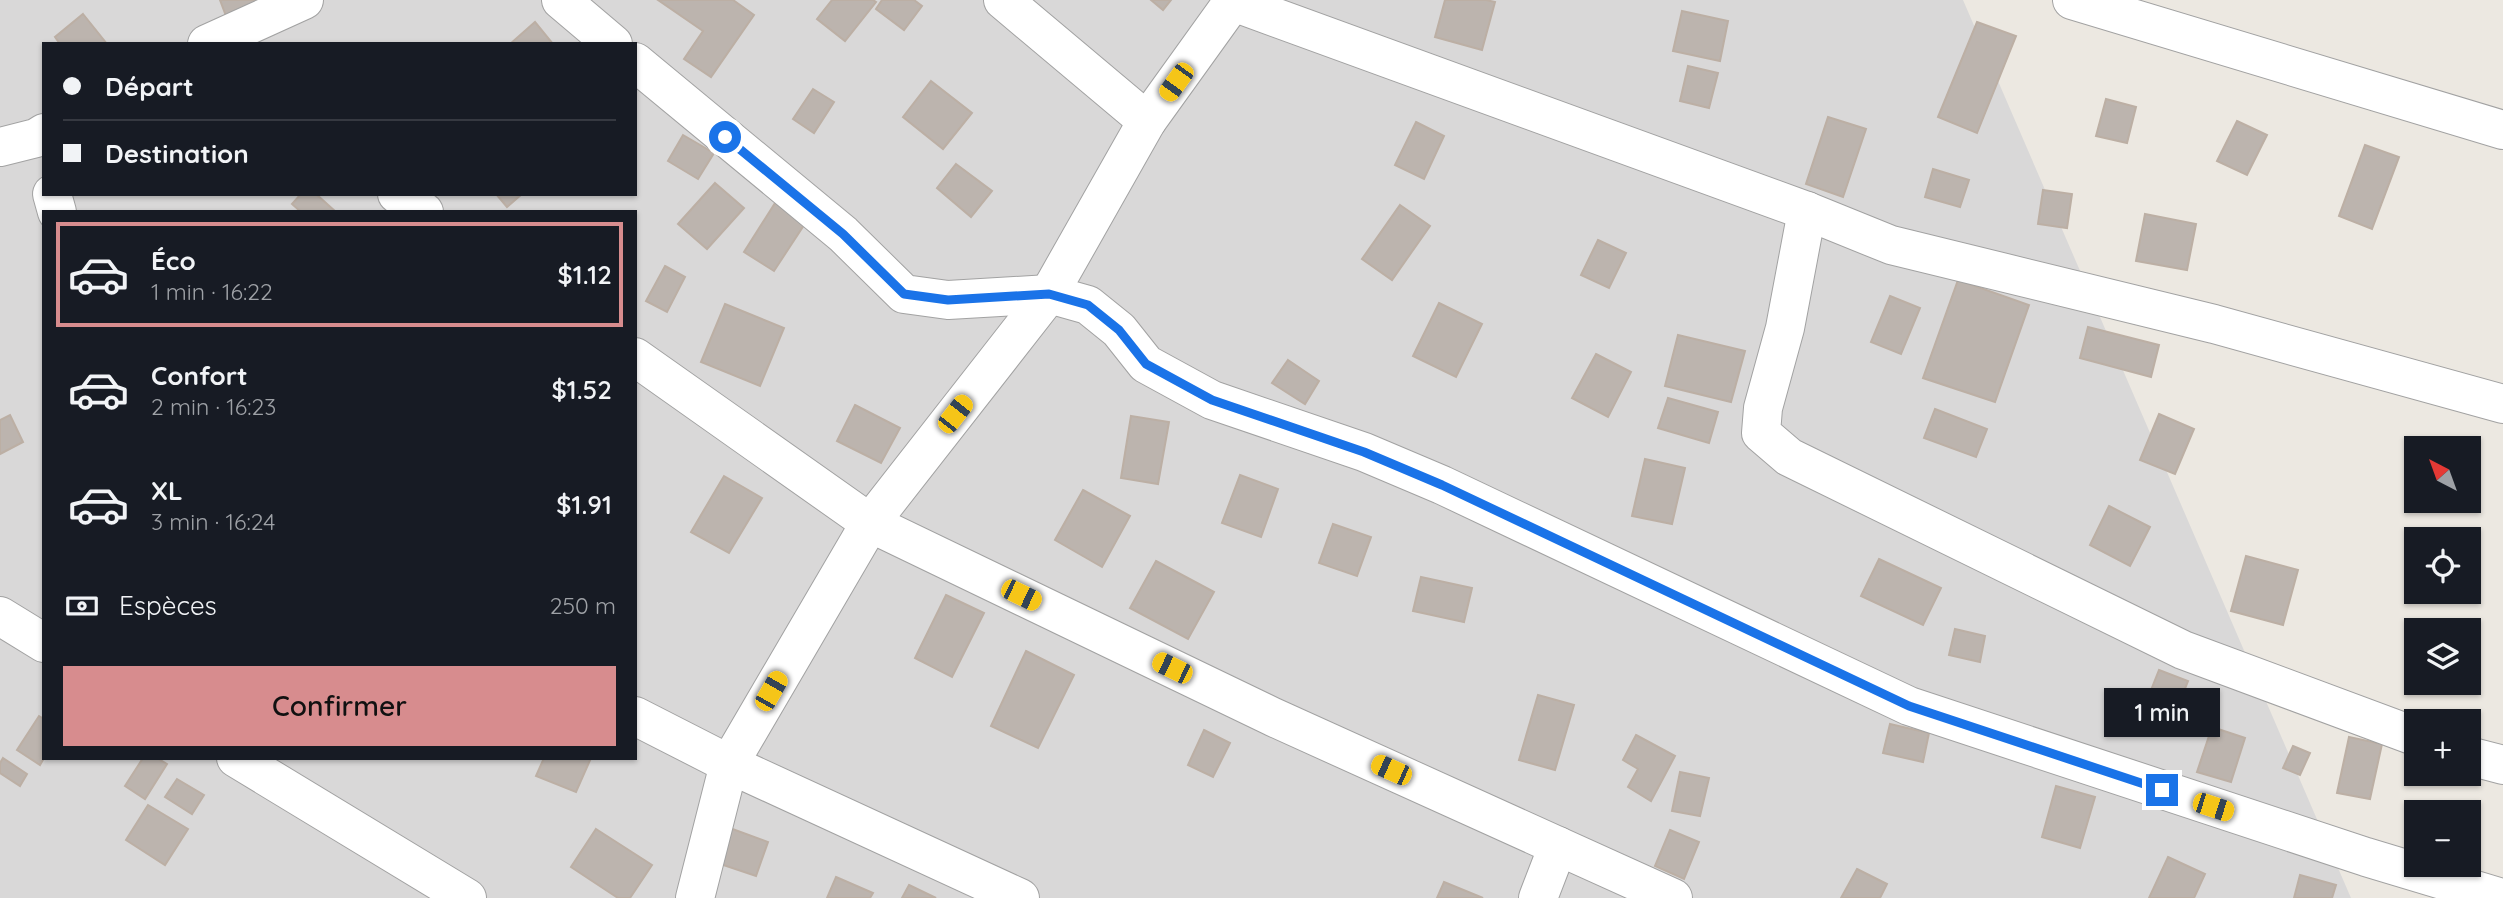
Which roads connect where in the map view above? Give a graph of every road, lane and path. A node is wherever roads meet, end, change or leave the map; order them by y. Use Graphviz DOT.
graph roads {
  1 [pos="304,0"];
  2 [pos="561,0"];
  3 [pos="1003,0"];
  4 [pos="2072,0"];
  5 [pos="1234,1"];
  6 [pos="214,42"];
  7 [pos="611,42"];
  8 [pos="637,64"];
  9 [pos="1147,121"];
  10 [pos="2503,130"];
  11 [pos="400,196"];
  12 [pos="421,210"];
  13 [pos="1807,211"];
  14 [pos="1049,294"];
  15 [pos="637,358"];
  16 [pos="2503,404"];
  17 [pos="870,523"];
  18 [pos="0,616"];
  19 [pos="42,642"];
  20 [pos="637,717"];
  21 [pos="2404,732"];
  22 [pos="2481,759"];
  23 [pos="239,760"];
  24 [pos="729,764"];
  25 [pos="2503,765"];
  26 [pos="1558,846"];
  27 [pos="467,898"];
  28 [pos="695,898"];
  29 [pos="1020,898"];
  30 [pos="1538,898"];
  31 [pos="1673,898"];
  32 [pos="2502,898"];
  1 -- 6 [label="street"];
  2 -- 7 [label="street"];
  3 -- 9 [label="street"];
  4 -- 10 [label="street"];
  5 -- 9 [label="street"];
  5 -- 13 [label="street"];
  8 -- 14 [label="street"];
  9 -- 14 [label="street"];
  11 -- 12 [label="street"];
  13 -- 16 [label="street"];
  13 -- 21 [label="street"];
  14 -- 17 [label="street"];
  14 -- 32 [label="street"];
  15 -- 17 [label="street"];
  17 -- 24 [label="street"];
  17 -- 26 [label="street"];
  18 -- 19 [label="street"];
  20 -- 24 [label="street"];
  22 -- 25 [label="street"];
  23 -- 27 [label="street"];
  24 -- 28 [label="street"];
  24 -- 29 [label="street"];
  26 -- 30 [label="street"];
  26 -- 31 [label="street"];
}
